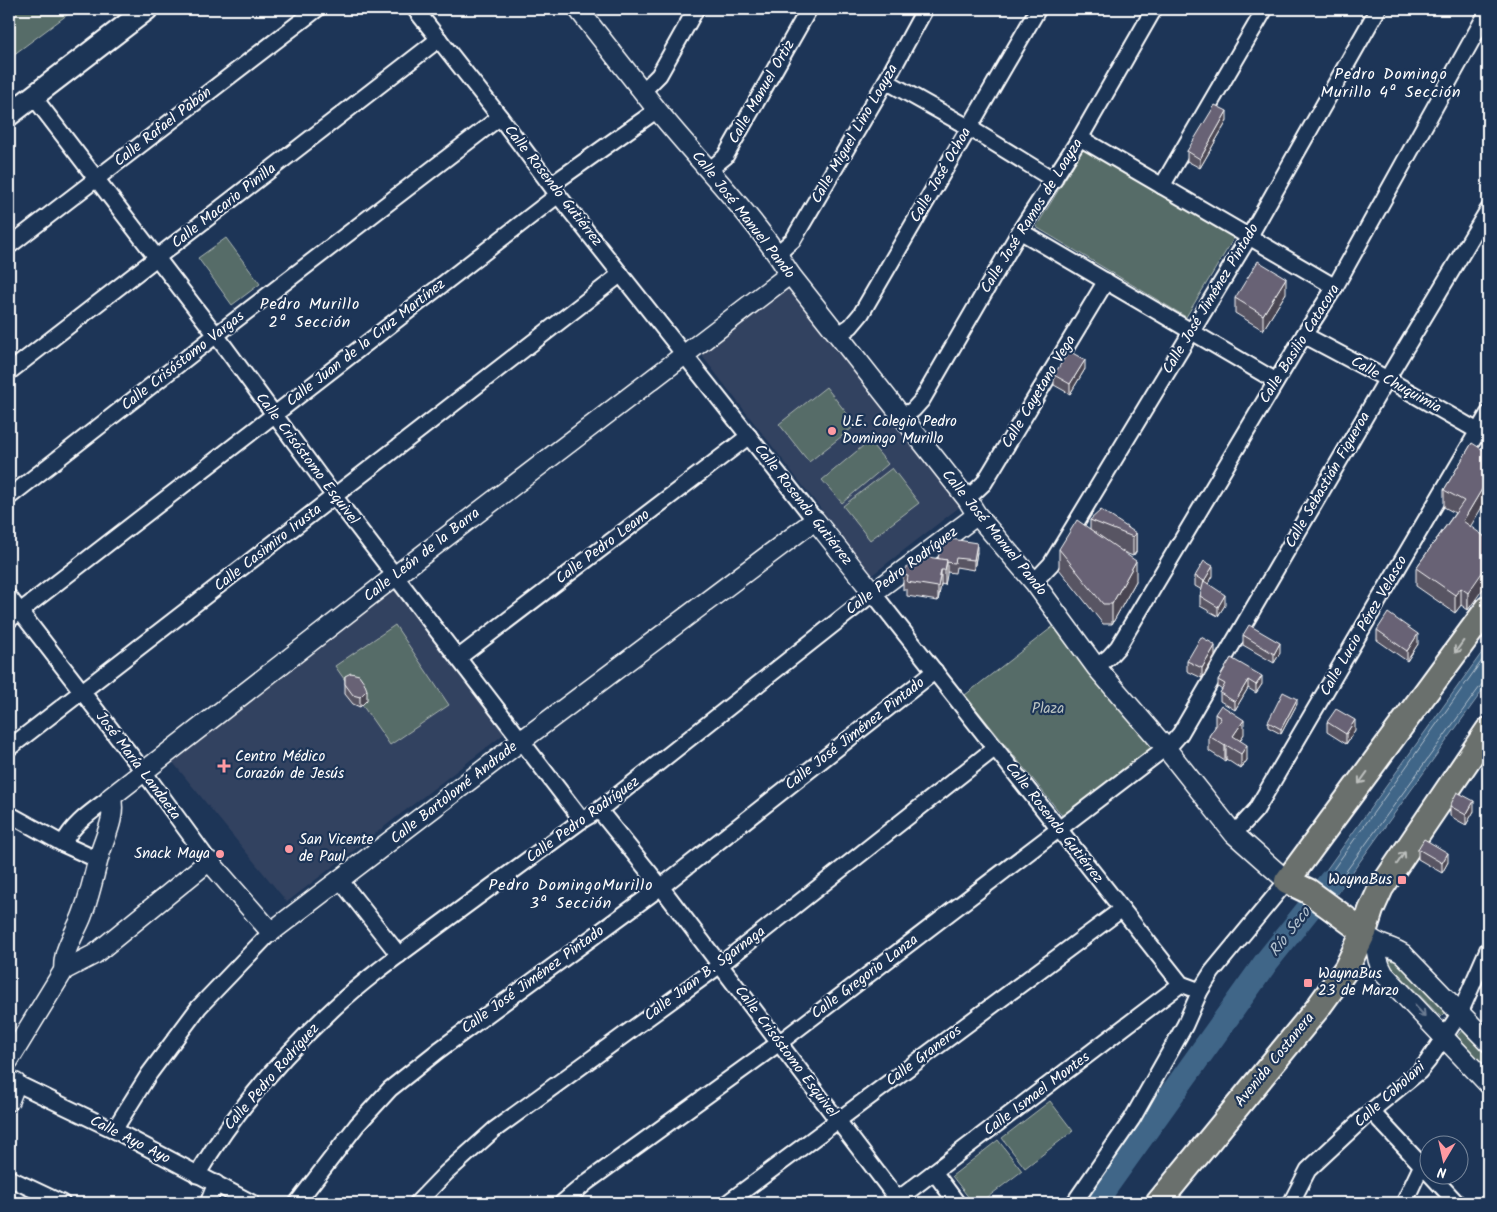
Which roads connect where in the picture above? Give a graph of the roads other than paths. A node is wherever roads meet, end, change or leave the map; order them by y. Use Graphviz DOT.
graph roads {
  1 [pos="147,9"];
  2 [pos="317,9"];
  3 [pos="415,9"];
  4 [pos="578,9"];
  5 [pos="696,9"];
  6 [pos="809,9"];
  7 [pos="925,9"];
  8 [pos="1038,9"];
  9 [pos="1154,9"];
  10 [pos="1265,9"];
  11 [pos="1378,9"];
  12 [pos="1488,11"];
  13 [pos="439,39"];
  14 [pos="886,81"];
  15 [pos="644,91"];
  16 [pos="33,96"];
  17 [pos="657,110"];
  18 [pos="9,115"];
  19 [pos="500,118"];
  20 [pos="968,127"];
  21 [pos="1080,138"];
  22 [pos="709,170"];
  23 [pos="96,178"];
  24 [pos="1054,180"];
  25 [pos="1162,186"];
  26 [pos="555,190"];
  27 [pos="1488,210"];
  28 [pos="1020,231"];
  29 [pos="1249,237"];
  30 [pos="9,246"];
  31 [pos="778,254"];
  32 [pos="157,257"];
  33 [pos="621,274"];
  34 [pos="790,274"];
  35 [pos="1106,281"];
  36 [pos="1335,287"];
  37 [pos="1192,332"];
  38 [pos="216,335"];
  39 [pos="838,335"];
  40 [pos="1304,335"];
  41 [pos="684,353"];
  42 [pos="9,372"];
  43 [pos="1387,379"];
  44 [pos="1276,381"];
  45 [pos="1488,414"];
  46 [pos="274,415"];
  47 [pos="902,416"];
  48 [pos="1483,434"];
  49 [pos="749,436"];
  50 [pos="334,496"];
  51 [pos="9,497"];
  52 [pos="972,507"];
  53 [pos="816,520"];
  54 [pos="395,576"];
  55 [pos="1034,582"];
  56 [pos="873,593"];
  57 [pos="9,597"];
  58 [pos="1488,608"];
  59 [pos="14,616"];
  60 [pos="458,658"];
  61 [pos="1096,668"];
  62 [pos="935,671"];
  63 [pos="81,692"];
  64 [pos="1488,730"];
  65 [pos="521,741"];
  66 [pos="1165,747"];
  67 [pos="9,748"];
  68 [pos="995,748"];
  69 [pos="144,772"];
  70 [pos="111,797"];
  71 [pos="599,810"];
  72 [pos="10,819"];
  73 [pos="582,820"];
  74 [pos="1059,829"];
  75 [pos="1234,834"];
  76 [pos="63,844"];
  77 [pos="98,860"];
  78 [pos="209,861"];
  79 [pos="340,880"];
  80 [pos="1288,881"];
  81 [pos="661,887"];
  82 [pos="1122,909"];
  83 [pos="271,932"];
  84 [pos="1370,938"];
  85 [pos="1488,949"];
  86 [pos="399,955"];
  87 [pos="720,964"];
  88 [pos="64,970"];
  89 [pos="1181,984"];
  90 [pos="1200,992"];
  91 [pos="1460,1013"];
  92 [pos="1443,1036"];
  93 [pos="1488,1042"];
  94 [pos="779,1043"];
  95 [pos="9,1060"];
  96 [pos="12,1080"];
  97 [pos="1488,1084"];
  98 [pos="9,1101"];
  99 [pos="1371,1112"];
  100 [pos="838,1121"];
  101 [pos="114,1130"];
  102 [pos="1420,1166"];
  103 [pos="1420,1169"];
  104 [pos="934,1172"];
  105 [pos="197,1175"];
  106 [pos="9,1178"];
  107 [pos="216,1183"];
  108 [pos="1438,1184"];
  109 [pos="233,1199"];
  110 [pos="895,1202"];
  111 [pos="62,1203"];
  112 [pos="208,1203"];
  113 [pos="252,1203"];
  114 [pos="297,1203"];
  115 [pos="417,1203"];
  116 [pos="562,1203"];
  117 [pos="727,1203"];
  118 [pos="957,1203"];
  119 [pos="1074,1203"];
  120 [pos="1158,1203"];
  121 [pos="1290,1203"];
  122 [pos="1404,1203"];
  123 [pos="1457,1203"];
  1 -- 16 [label="main road"];
  2 -- 23 [label="street, Calle Rafael Pabón"];
  3 -- 13 [label="street, Calle Rosendo Gutiérrez"];
  4 -- 15 [label="street, Calle José Manuel Pando"];
  5 -- 15 [label="street"];
  6 -- 22 [label="street, Calle Manuel Ortiz"];
  7 -- 14 [label="street, Calle Miguel Lino Loayza"];
  8 -- 20 [label="street, Calle José Ochoa"];
  9 -- 21 [label="street, Calle José Ramos de Loayza"];
  10 -- 25 [label="street"];
  11 -- 29 [label="street, Calle José Jiménez Pintado"];
  12 -- 36 [label="street, Calle Basilio Catacora"];
  13 -- 19 [label="street, Calle Rosendo Gutiérrez"];
  13 -- 32 [label="street, Calle Macario Pinilla"];
  14 -- 20 [label="street"];
  14 -- 31 [label="street, Calle Miguel Lino Loayza"];
  15 -- 17 [label="street, Calle José Manuel Pando"];
  16 -- 18 [label="main road"];
  16 -- 23 [label="street, Calle Crisóstomo Esquivel"];
  17 -- 22 [label="street, Calle José Manuel Pando"];
  17 -- 26 [label="street, Calle Juan de la Cruz Martínez"];
  19 -- 26 [label="street, Calle Rosendo Gutiérrez"];
  19 -- 38 [label="street, Calle Crisóstomo Vargas"];
  20 -- 24 [label="street"];
  20 -- 39 [label="street, Calle José Ochoa"];
  21 -- 24 [label="street, Calle José Ramos de Loayza"];
  21 -- 25 [label="street"];
  22 -- 31 [label="street, Calle José Manuel Pando"];
  23 -- 30 [label="street, Calle Rafael Pabón"];
  23 -- 32 [label="street, Calle Crisóstomo Esquivel"];
  24 -- 28 [label="street, Calle José Ramos de Loayza"];
  25 -- 29 [label="street"];
  26 -- 33 [label="street, Calle Rosendo Gutiérrez"];
  26 -- 46 [label="street, Calle Juan de la Cruz Martínez"];
  27 -- 43 [label="street, Calle Sebastián Figueroa"];
  28 -- 35 [label="street"];
  28 -- 47 [label="street, Calle José Ramos de Loayza"];
  29 -- 36 [label="street"];
  29 -- 37 [label="street, Calle José Jiménez Pintado"];
  31 -- 34 [label="street, Calle José Manuel Pando"];
  32 -- 38 [label="street, Calle Crisóstomo Esquivel"];
  32 -- 42 [label="street, Calle Macario Pinilla"];
  33 -- 41 [label="street, Calle Rosendo Gutiérrez"];
  33 -- 50 [label="street, Calle Casimiro Irusta"];
  34 -- 39 [label="street, Calle José Manuel Pando"];
  34 -- 41 [label="street, Calle León de la Barra"];
  35 -- 37 [label="street"];
  35 -- 52 [label="street, Calle Cayetano Vega"];
  36 -- 40 [label="street, Calle Basilio Catacora"];
  37 -- 44 [label="street"];
  37 -- 55 [label="street, Calle José Jiménez Pintado"];
  38 -- 46 [label="street, Calle Crisóstomo Esquivel"];
  38 -- 51 [label="street, Calle Crisóstomo Vargas"];
  39 -- 47 [label="street, Calle José Manuel Pando"];
  40 -- 43 [label="street, Calle Chuquimia"];
  40 -- 44 [label="street, Calle Basilio Catacora"];
  41 -- 49 [label="street, Calle Rosendo Gutiérrez"];
  41 -- 54 [label="street, Calle León de la Barra"];
  43 -- 48 [label="street, Calle Chuquimia"];
  43 -- 66 [label="street, Calle Sebastián Figueroa"];
  44 -- 61 [label="street, Calle Basilio Catacora"];
  45 -- 48 [label="street, Calle Lucio Pérez Velasco"];
  46 -- 50 [label="street, Calle Crisóstomo Esquivel"];
  46 -- 59 [label="street, Calle Juan de la Cruz Martínez"];
  47 -- 52 [label="street, Calle José Manuel Pando"];
  48 -- 75 [label="street, Calle Lucio Pérez Velasco"];
  49 -- 53 [label="street, Calle Rosendo Gutiérrez"];
  49 -- 60 [label="street, Calle Pedro Leano"];
  50 -- 54 [label="street, Calle Crisóstomo Esquivel"];
  50 -- 63 [label="street, Calle Casimiro Irusta"];
  52 -- 55 [label="street, Calle José Manuel Pando"];
  52 -- 56 [label="street, Calle Pedro Rodríguez"];
  53 -- 56 [label="street, Calle Rosendo Gutiérrez"];
  53 -- 65 [label="street, Calle Bartolomé Andrade"];
  54 -- 60 [label="street, Calle Crisóstomo Esquivel"];
  54 -- 69 [label="street, Calle León de la Barra"];
  55 -- 61 [label="street, Calle José Manuel Pando"];
  56 -- 62 [label="street, Calle Rosendo Gutiérrez"];
  56 -- 71 [label="street, Calle Pedro Rodríguez"];
  57 -- 59 [label="street, José María Landaeta"];
  58 -- 80 [label="main road, one-way"];
  59 -- 63 [label="street, José María Landaeta"];
  60 -- 65 [label="street, Calle Crisóstomo Esquivel"];
  61 -- 66 [label="street, Calle José Manuel Pando"];
  62 -- 68 [label="street, Calle Rosendo Gutiérrez"];
  62 -- 81 [label="street, Calle José Jiménez Pintado"];
  63 -- 67 [label="street, Calle Casimiro Irusta"];
  63 -- 69 [label="street, José María Landaeta"];
  84 -- 64 [label="main road, Avenida Costanera, one-way"];
  65 -- 73 [label="street, Calle Crisóstomo Esquivel"];
  65 -- 79 [label="street, Calle Bartolomé Andrade"];
  66 -- 74 [label="street, Calle Gregorio Lanza"];
  66 -- 75 [label="street, Calle José Manuel Pando"];
  68 -- 74 [label="street, Calle Rosendo Gutiérrez"];
  68 -- 87 [label="street, Calle Juan B. Sgarnaga"];
  69 -- 70 [label="street, Calle León de la Barra"];
  69 -- 78 [label="street, José María Landaeta"];
  70 -- 76 [label="street, Calle León de la Barra"];
  70 -- 77 [label="street"];
  71 -- 73 [label="street, Calle Pedro Rodríguez"];
  71 -- 81 [label="street, Calle Crisóstomo Esquivel"];
  72 -- 76 [label="street"];
  73 -- 86 [label="street, Calle Pedro Rodríguez"];
  74 -- 82 [label="street, Calle Rosendo Gutiérrez"];
  74 -- 94 [label="street, Calle Gregorio Lanza"];
  75 -- 80 [label="street, Calle José Manuel Pando"];
  76 -- 77 [label="street"];
  77 -- 88 [label="street"];
  78 -- 83 [label="street, José María Landaeta"];
  78 -- 88 [label="street"];
  79 -- 83 [label="street, Calle Bartolomé Andrade"];
  79 -- 86 [label="street"];
  80 -- 84 [label="main road, Calle José Manuel Pando"];
  80 -- 90 [label="street"];
  81 -- 87 [label="street, Calle Crisóstomo Esquivel"];
  81 -- 114 [label="street, Calle José Jiménez Pintado"];
  82 -- 89 [label="street, Calle Rosendo Gutiérrez"];
  82 -- 100 [label="street, Calle Graneros"];
  83 -- 101 [label="street, Calle Bartolomé Andrade"];
  84 -- 91 [label="street"];
  84 -- 92 [label="street, one-way"];
  84 -- 120 [label="main road, Avenida Costanera"];
  85 -- 91 [label="street, Calle Coholani"];
  86 -- 105 [label="street, Calle Pedro Rodríguez"];
  87 -- 94 [label="street, Calle Crisóstomo Esquivel"];
  87 -- 115 [label="street, Calle Juan B. Sgarnaga"];
  88 -- 95 [label="street"];
  89 -- 90 [label="street, Calle Rosendo Gutiérrez"];
  89 -- 104 [label="street, Calle Ismael Montes"];
  90 -- 119 [label="street"];
  91 -- 92 [label="street, Calle Coholani"];
  91 -- 93 [label="street"];
  92 -- 97 [label="street"];
  92 -- 99 [label="street, Calle Coholani"];
  94 -- 100 [label="street, Calle Crisóstomo Esquivel"];
  94 -- 116 [label="street, Calle Gregorio Lanza"];
  96 -- 98 [label="street"];
  96 -- 101 [label="street, Calle Ayo Ayo"];
  99 -- 102 [label="street"];
  99 -- 121 [label="street, Calle Coholani"];
  100 -- 110 [label="street, Calle Crisóstomo Esquivel"];
  100 -- 117 [label="street, Calle Graneros"];
  101 -- 105 [label="street, Calle Ayo Ayo"];
  103 -- 122 [label="street"];
  104 -- 110 [label="street, Calle Ismael Montes"];
  104 -- 118 [label="street"];
  105 -- 107 [label="street, Calle Ayo Ayo"];
  106 -- 111 [label="street"];
  107 -- 109 [label="street, Calle Ayo Ayo"];
  107 -- 112 [label="street"];
  108 -- 123 [label="street"];
  109 -- 113 [label="street, Calle Ayo Ayo"];
}
